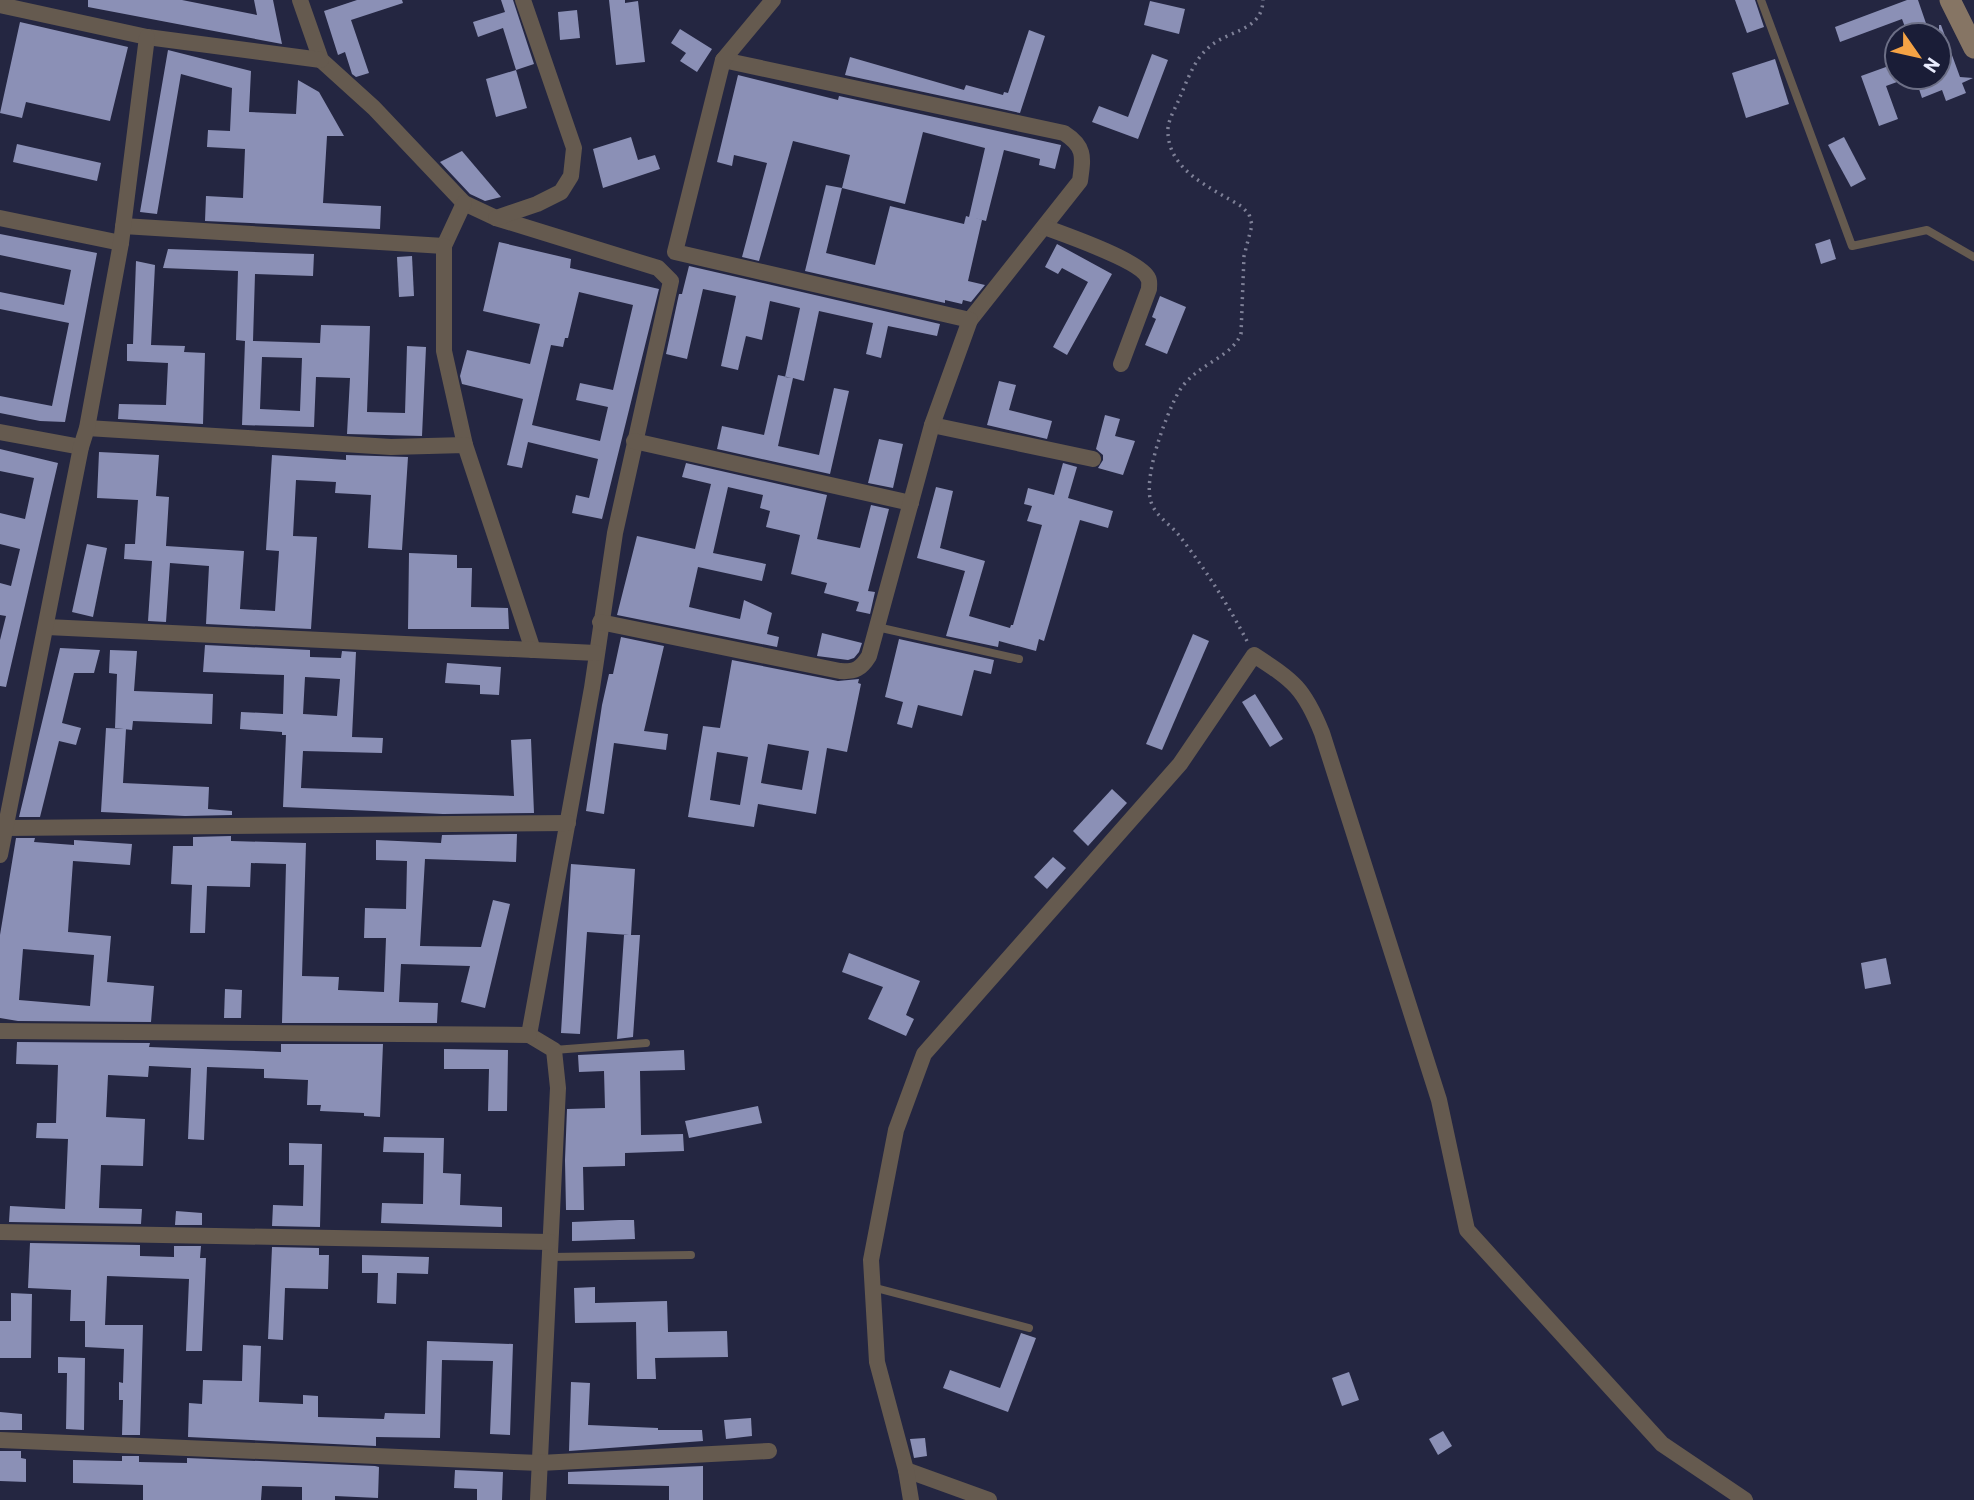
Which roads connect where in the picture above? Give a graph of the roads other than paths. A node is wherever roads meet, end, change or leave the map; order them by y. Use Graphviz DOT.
graph roads {
  1 [pos="300,0"];
  2 [pos="523,0"];
  3 [pos="773,0"];
  4 [pos="1762,0"];
  5 [pos="1950,0"];
  6 [pos="0,5"];
  7 [pos="147,37"];
  8 [pos="1974,48"];
  9 [pos="321,60"];
  10 [pos="723,60"];
  11 [pos="464,203"];
  12 [pos="0,218"];
  13 [pos="496,218"];
  14 [pos="123,226"];
  15 [pos="1044,226"];
  16 [pos="121,243"];
  17 [pos="444,246"];
  18 [pos="675,252"];
  19 [pos="1974,257"];
  20 [pos="671,281"];
  21 [pos="970,320"];
  22 [pos="1121,364"];
  23 [pos="932,425"];
  24 [pos="87,428"];
  25 [pos="0,432"];
  26 [pos="634,441"];
  27 [pos="465,445"];
  28 [pos="81,447"];
  29 [pos="1093,459"];
  30 [pos="911,503"];
  31 [pos="600,622"];
  32 [pos="47,627"];
  33 [pos="877,627"];
  34 [pos="533,650"];
  35 [pos="596,653"];
  36 [pos="1019,659"];
  37 [pos="568,823"];
  38 [pos="5,828"];
  39 [pos="0,855"];
  40 [pos="0,1031"];
  41 [pos="529,1035"];
  42 [pos="646,1044"];
  43 [pos="554,1050"];
  44 [pos="0,1232"];
  45 [pos="550,1250"];
  46 [pos="691,1255"];
  47 [pos="873,1287"];
  48 [pos="1029,1328"];
  49 [pos="0,1440"];
  50 [pos="769,1451"];
  51 [pos="540,1463"];
  52 [pos="906,1471"];
  53 [pos="538,1500"];
  54 [pos="911,1500"];
  55 [pos="989,1500"];
  56 [pos="1745,1500"];
  1 -- 9 [label="street"];
  2 -- 13 [label="street"];
  3 -- 10 [label="street"];
  4 -- 19 [label="lane"];
  5 -- 8 [label="street"];
  6 -- 7 [label="street"];
  7 -- 9 [label="street"];
  7 -- 14 [label="street"];
  9 -- 11 [label="street"];
  10 -- 15 [label="street"];
  10 -- 18 [label="street"];
  11 -- 13 [label="street"];
  11 -- 17 [label="street"];
  12 -- 16 [label="street"];
  13 -- 20 [label="street"];
  14 -- 16 [label="street"];
  14 -- 17 [label="street"];
  15 -- 21 [label="street"];
  15 -- 22 [label="street"];
  16 -- 24 [label="street"];
  17 -- 27 [label="street"];
  18 -- 20 [label="street"];
  18 -- 21 [label="street"];
  20 -- 26 [label="street"];
  21 -- 23 [label="street"];
  23 -- 29 [label="street"];
  23 -- 30 [label="street"];
  24 -- 27 [label="street"];
  24 -- 28 [label="street"];
  25 -- 28 [label="street"];
  26 -- 30 [label="street"];
  26 -- 31 [label="street"];
  27 -- 34 [label="street"];
  28 -- 32 [label="street"];
  30 -- 33 [label="street"];
  31 -- 33 [label="street"];
  31 -- 35 [label="street"];
  32 -- 34 [label="street"];
  32 -- 38 [label="street"];
  33 -- 36 [label="lane"];
  34 -- 35 [label="street"];
  35 -- 37 [label="street"];
  37 -- 38 [label="street"];
  37 -- 41 [label="street"];
  38 -- 39 [label="street"];
  40 -- 41 [label="street"];
  41 -- 43 [label="street"];
  42 -- 43 [label="lane"];
  43 -- 45 [label="street"];
  44 -- 45 [label="street"];
  45 -- 46 [label="lane"];
  45 -- 51 [label="street"];
  47 -- 48 [label="lane"];
  47 -- 52 [label="street"];
  47 -- 56 [label="street"];
  49 -- 51 [label="street"];
  50 -- 51 [label="street"];
  51 -- 53 [label="street"];
  52 -- 54 [label="street"];
  52 -- 55 [label="street"];
}
